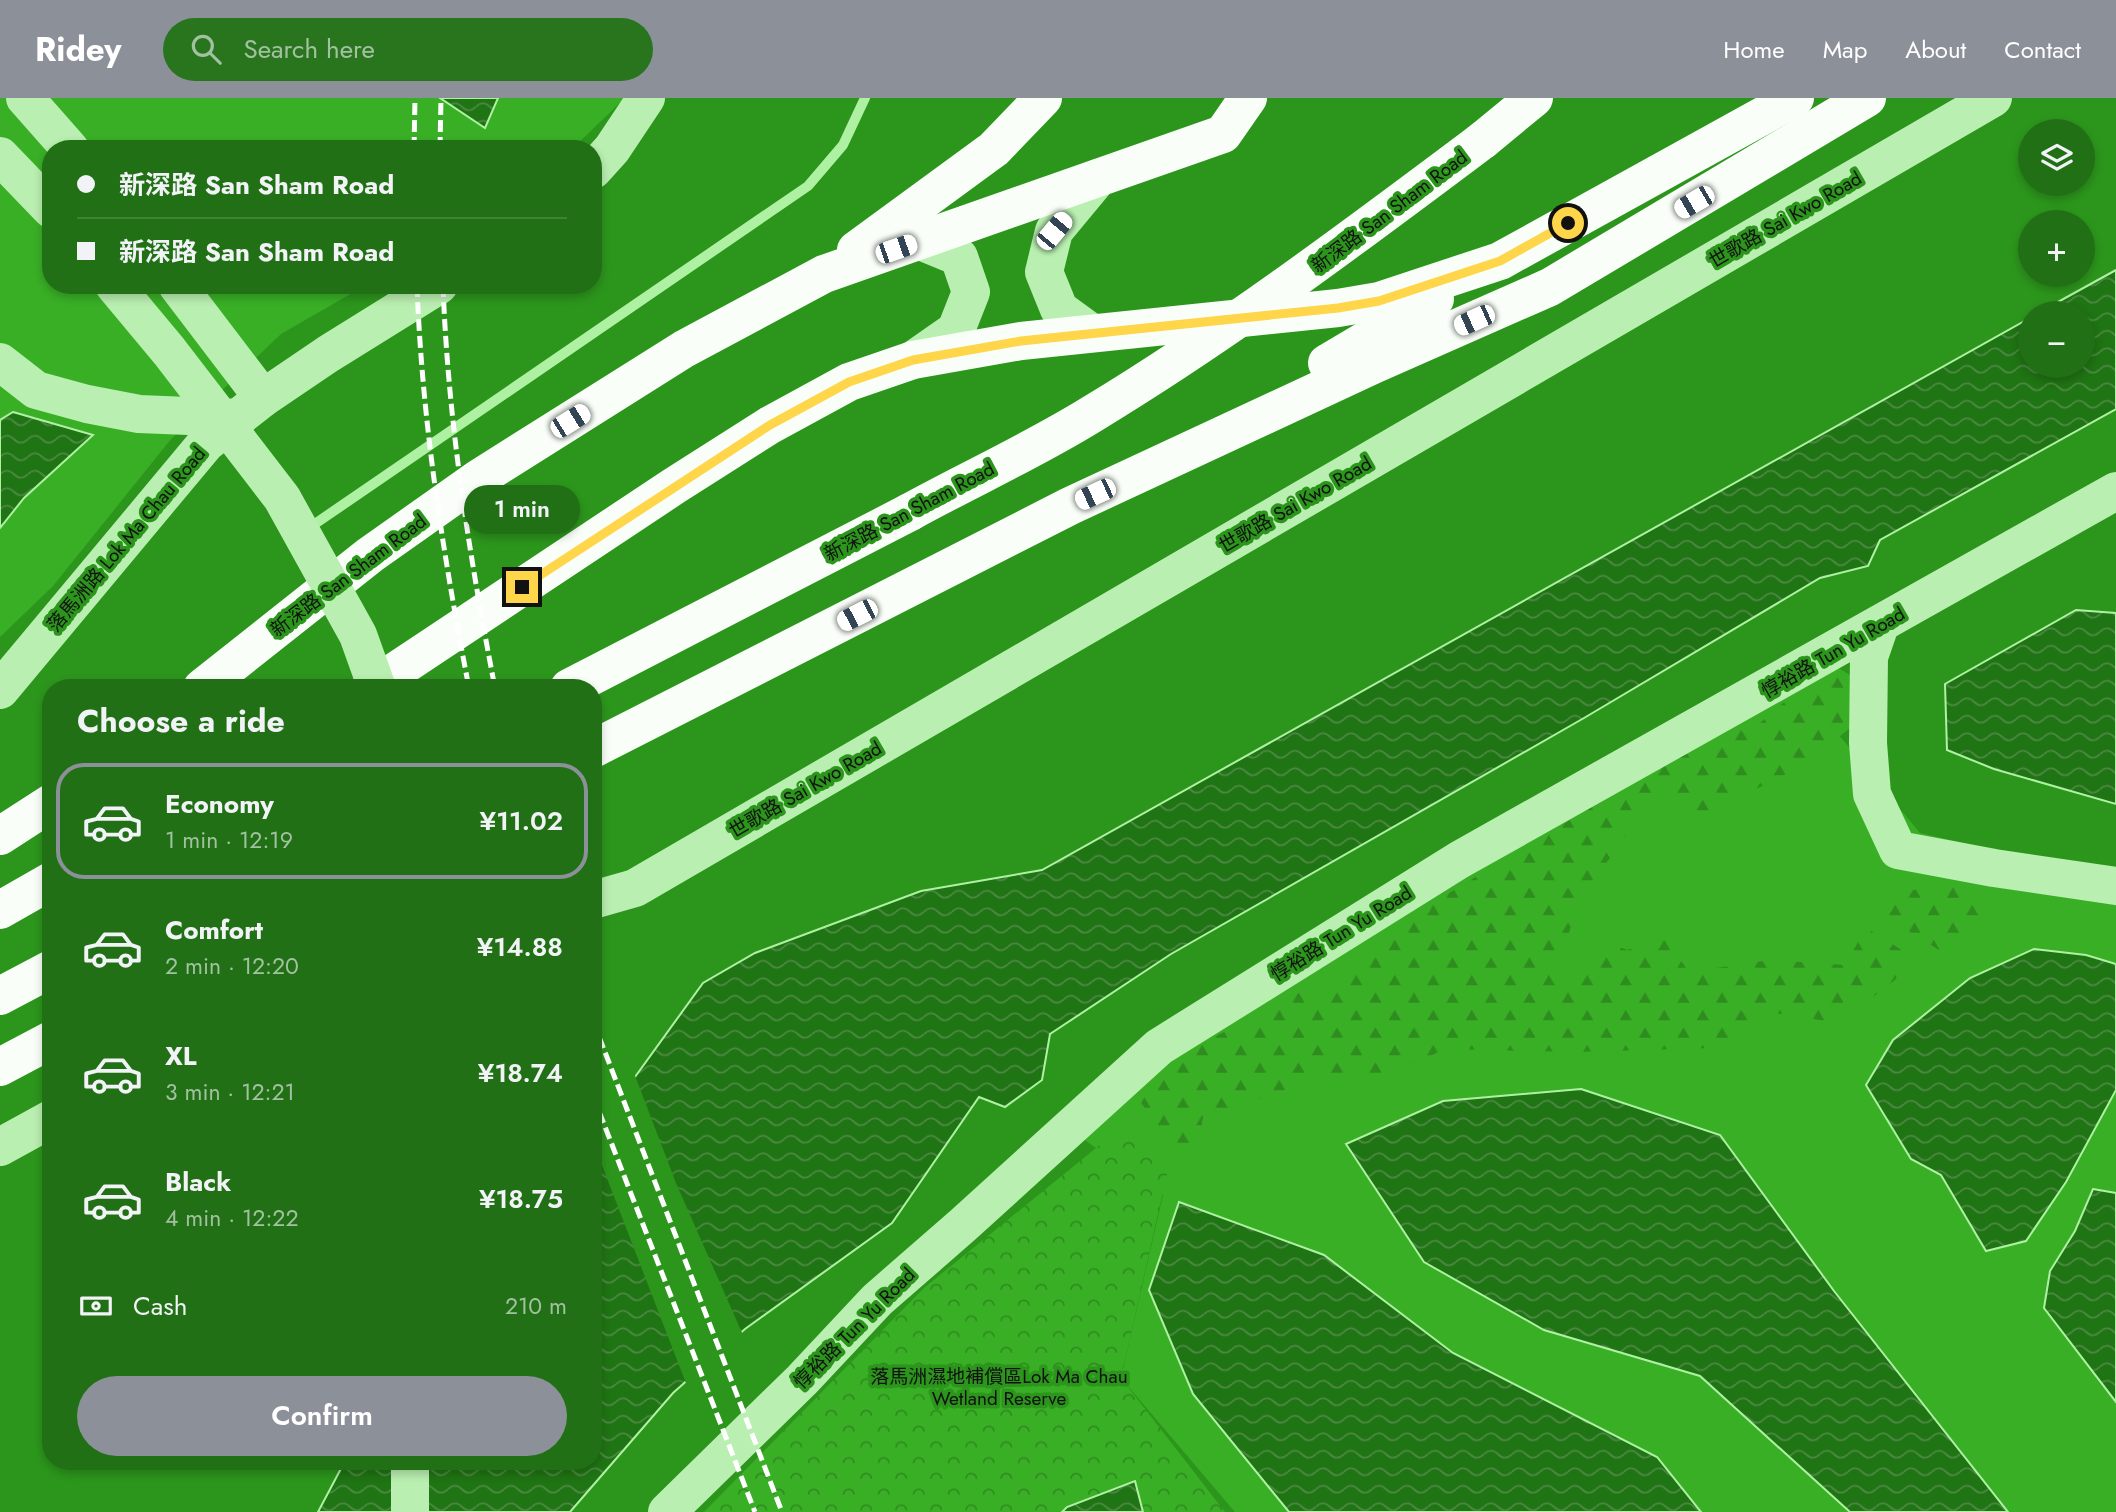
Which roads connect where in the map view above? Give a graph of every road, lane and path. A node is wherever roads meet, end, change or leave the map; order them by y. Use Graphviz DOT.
graph roads {
  1 [pos="24,98"];
  2 [pos="646,98"];
  3 [pos="1044,98"];
  4 [pos="1248,98"];
  5 [pos="1534,98"];
  6 [pos="1795,98"];
  7 [pos="1867,98"];
  8 [pos="1993,98"];
  9 [pos="63,140"];
  10 [pos="0,156"];
  11 [pos="602,160"];
  12 [pos="1098,178"];
  13 [pos="42,200"];
  14 [pos="920,241"];
  15 [pos="1500,261"];
  16 [pos="824,274"];
  17 [pos="122,294"];
  18 [pos="182,294"];
  19 [pos="425,294"];
  20 [pos="1092,333"];
  21 [pos="913,360"];
  22 [pos="0,362"];
  23 [pos="250,408"];
  24 [pos="1271,412"];
  25 [pos="2116,491"];
  26 [pos="1880,625"];
  27 [pos="213,679"];
  28 [pos="374,679"];
  29 [pos="384,679"];
  30 [pos="586,679"];
  31 [pos="0,690"];
  32 [pos="602,744"];
  33 [pos="42,809"];
  34 [pos="0,836"];
  35 [pos="42,886"];
  36 [pos="2116,886"];
  37 [pos="602,897"];
  38 [pos="0,909"];
  39 [pos="42,974"];
  40 [pos="0,996"];
  41 [pos="42,1045"];
  42 [pos="0,1067"];
  43 [pos="42,1124"];
  44 [pos="0,1147"];
  45 [pos="410,1470"];
  46 [pos="410,1512"];
  47 [pos="667,1512"];
  1 -- 9 [label="street"];
  2 -- 11 [label="street"];
  3 -- 16 [label="main road, 新深路 San Sham Road"];
  4 -- 12 [label="main road, 新深路 San Sham Road"];
  5 -- 30 [label="main road, 新深路 San Sham Road, bridge"];
  6 -- 15 [label="main road"];
  7 -- 24 [label="main road"];
  8 -- 37 [label="street, 世歌路 Sai Kwo Road"];
  10 -- 13 [label="street"];
  12 -- 14 [label="main road, 新深路 San Sham Road"];
  12 -- 20 [label="street"];
  14 -- 16 [label="main road, 新深路 San Sham Road"];
  14 -- 21 [label="street"];
  15 -- 20 [label="main road"];
  15 -- 24 [label="main road"];
  16 -- 27 [label="main road, 新深路 San Sham Road"];
  17 -- 28 [label="street, bridge"];
  18 -- 23 [label="street"];
  19 -- 23 [label="street, 落馬洲路 Lok Ma Chau Road"];
  20 -- 21 [label="main road"];
  21 -- 29 [label="main road"];
  22 -- 23 [label="street"];
  23 -- 31 [label="street, 落馬洲路 Lok Ma Chau Road"];
  24 -- 32 [label="main road"];
  25 -- 26 [label="street, 惇裕路 Tun Yu Road"];
  26 -- 36 [label="street"];
  26 -- 47 [label="street, 惇裕路 Tun Yu Road"];
  33 -- 34 [label="main road"];
  35 -- 38 [label="main road"];
  39 -- 40 [label="main road"];
  41 -- 42 [label="main road"];
  43 -- 44 [label="street"];
  45 -- 46 [label="street"];
}
